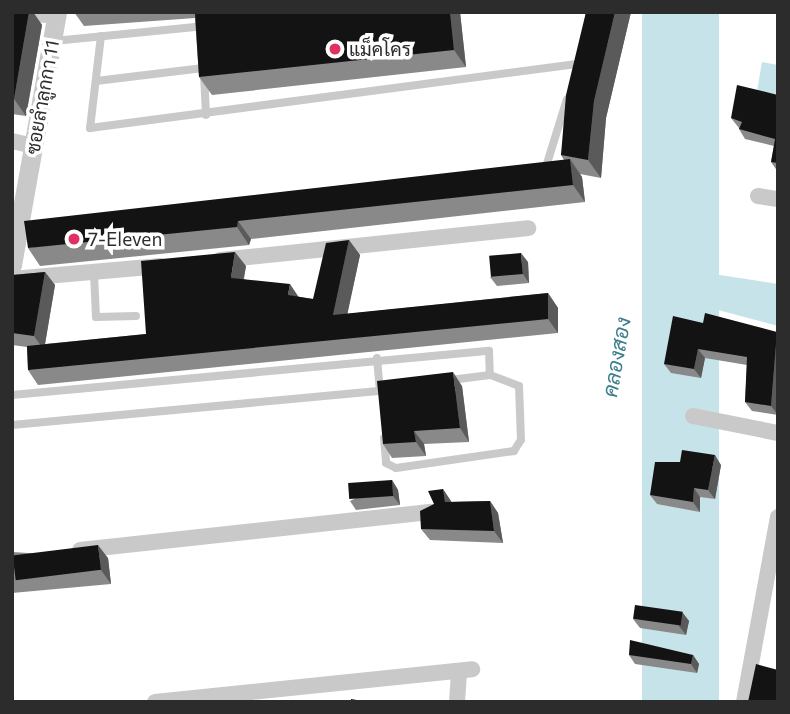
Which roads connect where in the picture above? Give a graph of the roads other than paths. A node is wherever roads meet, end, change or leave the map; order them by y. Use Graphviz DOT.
graph roads {
  1 [pos="57,13"];
  2 [pos="12,14"];
  3 [pos="214,24"];
  4 [pos="200,26"];
  5 [pos="100,36"];
  6 [pos="201,37"];
  7 [pos="51,41"];
  8 [pos="581,51"];
  9 [pos="202,58"];
  10 [pos="577,64"];
  11 [pos="203,68"];
  12 [pos="574,77"];
  13 [pos="96,81"];
  14 [pos="570,89"];
  15 [pos="206,115"];
  16 [pos="12,141"];
  17 [pos="34,146"];
  18 [pos="531,177"];
  19 [pos="758,196"];
  20 [pos="778,200"];
  21 [pos="528,228"];
  22 [pos="18,246"];
  23 [pos="202,261"];
  24 [pos="175,264"];
  25 [pos="94,273"];
  26 [pos="12,279"];
  27 [pos="136,316"];
  28 [pos="377,358"];
  29 [pos="490,375"];
  30 [pos="435,383"];
  31 [pos="394,389"];
  32 [pos="381,391"];
  33 [pos="12,395"];
  34 [pos="381,403"];
  35 [pos="693,416"];
  36 [pos="12,425"];
  37 [pos="383,427"];
  38 [pos="778,433"];
  39 [pos="432,512"];
  40 [pos="778,517"];
  41 [pos="64,552"];
  42 [pos="155,702"];
  43 [pos="457,702"];
  44 [pos="744,702"];
  1 -- 2 [label="street"];
  1 -- 7 [label="street, ซอยลำลูกกา 11"];
  3 -- 4 [label="lane"];
  4 -- 5 [label="lane"];
  4 -- 6 [label="lane"];
  5 -- 7 [label="lane"];
  5 -- 13 [label="lane"];
  7 -- 17 [label="street, ซอยลำลูกกา 11"];
  8 -- 10 [label="lane"];
  9 -- 11 [label="lane"];
  10 -- 12 [label="lane"];
  10 -- 15 [label="lane"];
  11 -- 13 [label="lane"];
  11 -- 15 [label="lane"];
  13 -- 15 [label="lane"];
  14 -- 18 [label="lane"];
  16 -- 17 [label="street"];
  17 -- 22 [label="street, ซอยลำลูกกา 11"];
  19 -- 20 [label="street"];
  21 -- 23 [label="street"];
  24 -- 25 [label="street"];
  25 -- 26 [label="street"];
  25 -- 27 [label="lane"];
  28 -- 29 [label="lane"];
  28 -- 32 [label="lane"];
  28 -- 33 [label="lane"];
  29 -- 30 [label="lane"];
  29 -- 37 [label="lane"];
  31 -- 32 [label="lane"];
  32 -- 34 [label="lane"];
  32 -- 36 [label="lane"];
  35 -- 38 [label="street"];
  39 -- 41 [label="street"];
  40 -- 44 [label="street"];
  42 -- 43 [label="street"];
}
